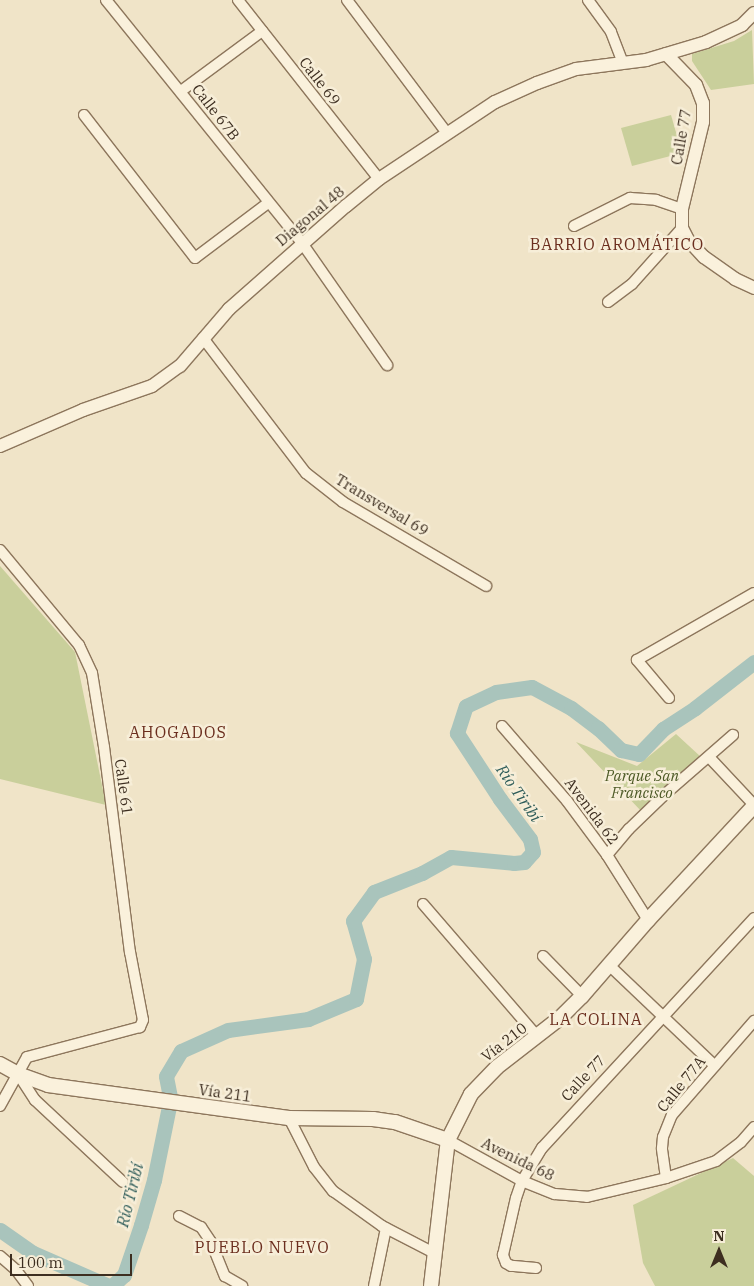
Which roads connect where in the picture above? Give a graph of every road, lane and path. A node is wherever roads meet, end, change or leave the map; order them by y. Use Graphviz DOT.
graph roads {
  1 [pos="106,0"];
  2 [pos="238,0"];
  3 [pos="347,0"];
  4 [pos="588,0"];
  5 [pos="754,13"];
  6 [pos="262,31"];
  7 [pos="688,48"];
  8 [pos="666,54"];
  9 [pos="646,60"];
  10 [pos="623,63"];
  11 [pos="682,71"];
  12 [pos="181,91"];
  13 [pos="84,115"];
  14 [pos="448,133"];
  15 [pos="379,180"];
  16 [pos="268,203"];
  17 [pos="682,209"];
  18 [pos="574,226"];
  19 [pos="682,228"];
  20 [pos="302,243"];
  21 [pos="754,288"];
  22 [pos="608,302"];
  23 [pos="203,338"];
  24 [pos="387,365"];
  25 [pos="0,446"];
  26 [pos="0,550"];
  27 [pos="486,586"];
  28 [pos="754,593"];
  29 [pos="670,698"];
  30 [pos="502,726"];
  31 [pos="733,735"];
  32 [pos="709,757"];
  33 [pos="754,805"];
  34 [pos="607,855"];
  35 [pos="423,904"];
  36 [pos="754,918"];
  37 [pos="648,920"];
  38 [pos="543,956"];
  39 [pos="609,965"];
  40 [pos="582,996"];
  41 [pos="663,1018"];
  42 [pos="754,1021"];
  43 [pos="538,1036"];
  44 [pos="0,1064"];
  45 [pos="715,1066"];
  46 [pos="18,1074"];
  47 [pos="0,1106"];
  48 [pos="289,1118"];
  49 [pos="754,1128"];
  50 [pos="448,1140"];
  51 [pos="666,1178"];
  52 [pos="522,1181"];
  53 [pos="123,1182"];
  54 [pos="179,1216"];
  55 [pos="386,1228"];
  56 [pos="434,1253"];
  57 [pos="0,1256"];
  58 [pos="536,1268"];
  59 [pos="28,1286"];
  60 [pos="242,1286"];
  61 [pos="374,1286"];
  62 [pos="431,1286"];
  1 -- 12 [label="street, Calle 67B"];
  2 -- 6 [label="street, Calle 69"];
  3 -- 14 [label="street"];
  4 -- 10 [label="street"];
  5 -- 7 [label="street, Diagonal 48"];
  6 -- 12 [label="street"];
  6 -- 15 [label="street, Calle 69"];
  7 -- 8 [label="street, Diagonal 48"];
  7 -- 11 [label="street"];
  8 -- 9 [label="street, Diagonal 48"];
  8 -- 11 [label="street, Calle 77"];
  9 -- 10 [label="street, Diagonal 48"];
  9 -- 11 [label="street"];
  10 -- 14 [label="street, Diagonal 48"];
  11 -- 17 [label="street, Calle 77"];
  12 -- 16 [label="street, Calle 67B"];
  13 -- 16 [label="street"];
  14 -- 15 [label="street, Diagonal 48"];
  15 -- 20 [label="street, Diagonal 48"];
  16 -- 20 [label="street, Calle 67B"];
  17 -- 18 [label="street"];
  17 -- 19 [label="street, Calle 77"];
  19 -- 21 [label="street"];
  19 -- 22 [label="street"];
  20 -- 23 [label="street, Diagonal 48"];
  20 -- 24 [label="street, Calle 67B"];
  23 -- 25 [label="street, Diagonal 48"];
  23 -- 27 [label="street, Transversal 69"];
  26 -- 46 [label="street, Calle 61"];
  28 -- 29 [label="street"];
  30 -- 34 [label="street, Avenida 62"];
  31 -- 32 [label="street"];
  32 -- 33 [label="street"];
  32 -- 34 [label="street"];
  33 -- 37 [label="main road, Vía 210"];
  34 -- 37 [label="street, Avenida 62"];
  35 -- 43 [label="street"];
  36 -- 41 [label="street, Calle 77"];
  37 -- 39 [label="main road, Vía 210"];
  38 -- 40 [label="street"];
  39 -- 40 [label="main road, Vía 210"];
  39 -- 41 [label="street"];
  40 -- 43 [label="main road, Vía 210"];
  41 -- 45 [label="street"];
  41 -- 52 [label="street, Calle 77"];
  42 -- 45 [label="street, Calle 77A"];
  43 -- 50 [label="main road, Vía 210"];
  44 -- 46 [label="main road, Vía 211"];
  45 -- 51 [label="street, Calle 77A"];
  46 -- 47 [label="street"];
  46 -- 48 [label="main road, Vía 211"];
  46 -- 53 [label="street"];
  48 -- 50 [label="main road, Vía 211"];
  48 -- 55 [label="street"];
  49 -- 51 [label="street, Avenida 68"];
  50 -- 52 [label="street, Avenida 68"];
  50 -- 56 [label="main road, Vía 210"];
  51 -- 52 [label="street, Avenida 68"];
  52 -- 58 [label="street, Calle 77"];
  54 -- 60 [label="street"];
  55 -- 56 [label="street"];
  55 -- 61 [label="street"];
  56 -- 62 [label="main road, Vía 210"];
  57 -- 59 [label="street"];
}
